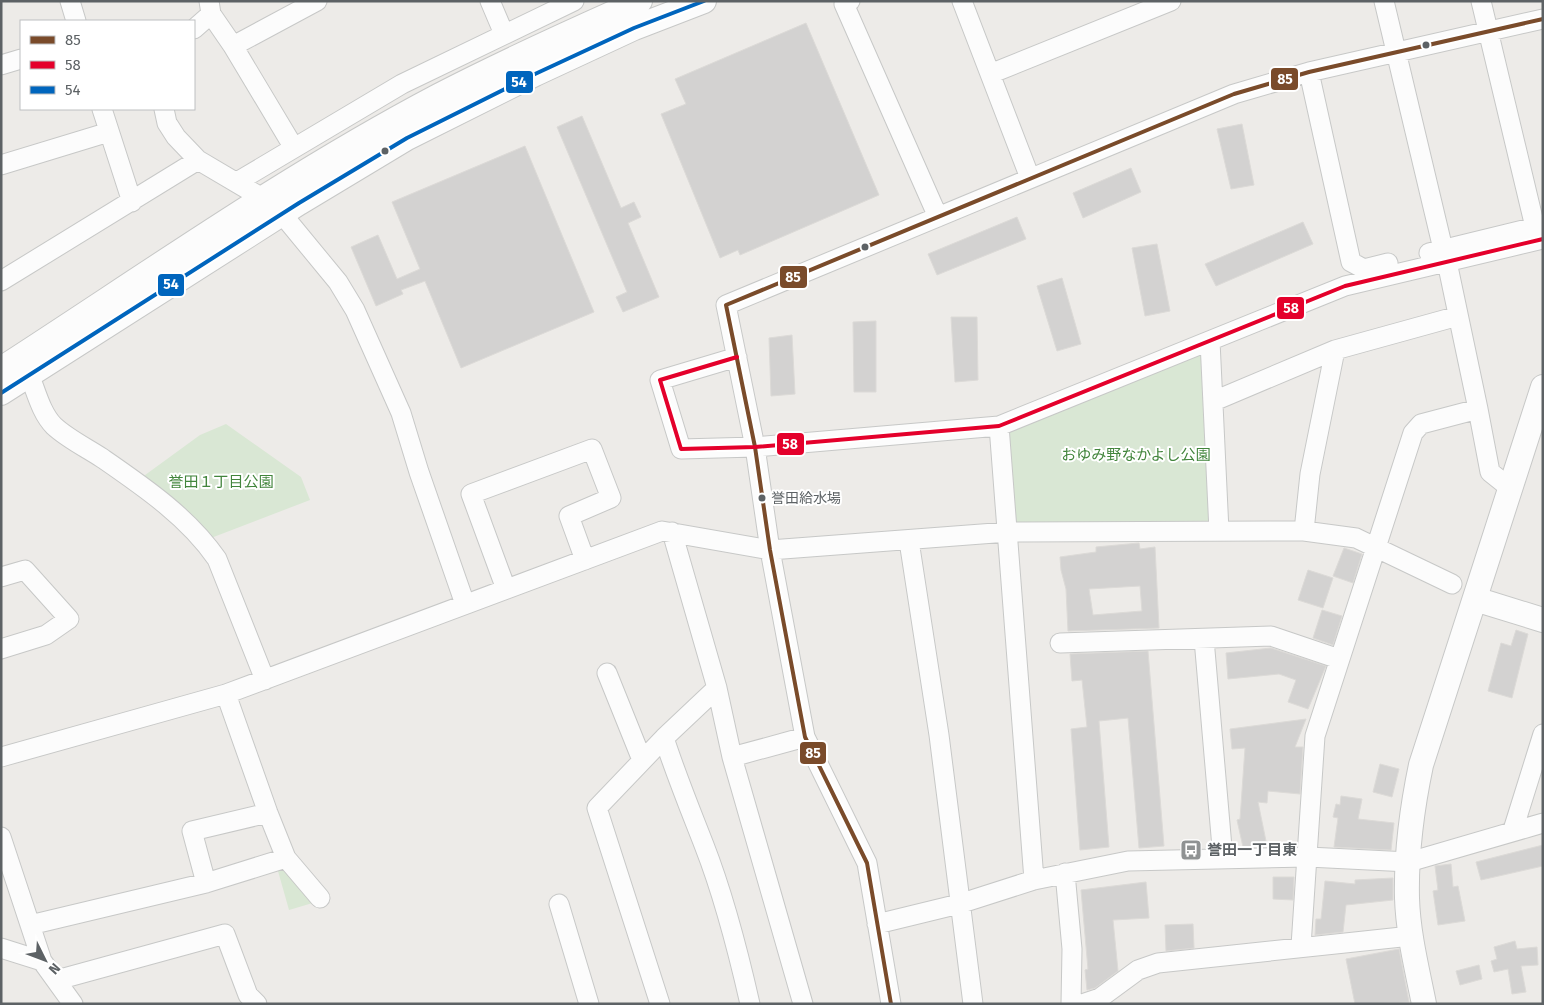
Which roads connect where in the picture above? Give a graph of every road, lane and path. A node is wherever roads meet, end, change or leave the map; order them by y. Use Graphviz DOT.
graph roads {
  1 [pos="70,1"];
  2 [pos="317,1"];
  3 [pos="490,1"];
  4 [pos="574,1"];
  5 [pos="640,1"];
  6 [pos="704,1"];
  7 [pos="850,1"];
  8 [pos="962,1"];
  9 [pos="1171,1"];
  10 [pos="1384,1"];
  11 [pos="1481,1"];
  12 [pos="210,8"];
  13 [pos="1543,19"];
  14 [pos="76,20"];
  15 [pos="195,28"];
  16 [pos="1488,31"];
  17 [pos="504,34"];
  18 [pos="233,46"];
  19 [pos="1396,52"];
  20 [pos="20,60"];
  21 [pos="1,65"];
  22 [pos="1308,72"];
  23 [pos="990,74"];
  24 [pos="102,110"];
  25 [pos="164,110"];
  26 [pos="109,132"];
  27 [pos="294,148"];
  28 [pos="198,160"];
  29 [pos="1,165"];
  30 [pos="1030,178"];
  31 [pos="237,182"];
  32 [pos="264,199"];
  33 [pos="132,202"];
  34 [pos="282,214"];
  35 [pos="938,217"];
  36 [pos="1543,239"];
  37 [pos="1445,256"];
  38 [pos="1,281"];
  39 [pos="1458,316"];
  40 [pos="1210,341"];
  41 [pos="1336,350"];
  42 [pos="737,357"];
  43 [pos="1,369"];
  44 [pos="29,374"];
  45 [pos="1543,387"];
  46 [pos="1,393"];
  47 [pos="1214,402"];
  48 [pos="1478,409"];
  49 [pos="999,426"];
  50 [pos="755,447"];
  51 [pos="1510,488"];
  52 [pos="1304,530"];
  53 [pos="1219,531"];
  54 [pos="672,532"];
  55 [pos="1008,532"];
  56 [pos="909,541"];
  57 [pos="1375,546"];
  58 [pos="770,550"];
  59 [pos="584,560"];
  60 [pos="1,577"];
  61 [pos="1452,584"];
  62 [pos="506,589"];
  63 [pos="1475,599"];
  64 [pos="465,604"];
  65 [pos="1543,620"];
  66 [pos="1204,639"];
  67 [pos="1060,643"];
  68 [pos="1,649"];
  69 [pos="1340,659"];
  70 [pos="607,673"];
  71 [pos="264,680"];
  72 [pos="717,688"];
  73 [pos="226,694"];
  74 [pos="1543,734"];
  75 [pos="805,737"];
  76 [pos="664,738"];
  77 [pos="1,757"];
  78 [pos="732,757"];
  79 [pos="642,760"];
  80 [pos="268,813"];
  81 [pos="1543,823"];
  82 [pos="1513,830"];
  83 [pos="1,837"];
  84 [pos="1308,857"];
  85 [pos="286,858"];
  86 [pos="1223,859"];
  87 [pos="1409,862"];
  88 [pos="1065,873"];
  89 [pos="1034,880"];
  90 [pos="206,883"];
  91 [pos="320,898"];
  92 [pos="559,904"];
  93 [pos="959,904"];
  94 [pos="877,924"];
  95 [pos="30,925"];
  96 [pos="1411,936"];
  97 [pos="1301,946"];
  98 [pos="1,948"];
  99 [pos="42,961"];
  100 [pos="56,980"];
  101 [pos="73,1004"];
  102 [pos="256,1004"];
  103 [pos="589,1004"];
  104 [pos="660,1004"];
  105 [pos="750,1004"];
  106 [pos="803,1004"];
  107 [pos="891,1004"];
  108 [pos="973,1004"];
  109 [pos="1072,1004"];
  110 [pos="1082,1004"];
  111 [pos="1424,1004"];
  1 -- 14 [label="street"];
  2 -- 18 [label="street"];
  3 -- 17 [label="street"];
  4 -- 17 [label="street"];
  5 -- 32 [label="street"];
  6 -- 34 [label="street"];
  7 -- 35 [label="street"];
  8 -- 23 [label="street"];
  9 -- 23 [label="street"];
  10 -- 19 [label="street"];
  11 -- 16 [label="street"];
  12 -- 15 [label="street"];
  12 -- 18 [label="street"];
  13 -- 16 [label="street"];
  16 -- 19 [label="street"];
  16 -- 37 [label="street"];
  17 -- 27 [label="street"];
  18 -- 27 [label="street"];
  19 -- 22 [label="street"];
  19 -- 37 [label="street"];
  20 -- 21 [label="street"];
  22 -- 30 [label="street"];
  22 -- 37 [label="street"];
  23 -- 30 [label="street"];
  24 -- 26 [label="street"];
  25 -- 28 [label="street"];
  26 -- 29 [label="street"];
  26 -- 33 [label="street"];
  27 -- 31 [label="street"];
  28 -- 31 [label="street"];
  28 -- 33 [label="street"];
  30 -- 35 [label="street"];
  31 -- 32 [label="street"];
  32 -- 34 [label="street"];
  32 -- 43 [label="street"];
  33 -- 38 [label="street"];
  34 -- 44 [label="street"];
  34 -- 64 [label="street"];
  35 -- 42 [label="street"];
  36 -- 37 [label="street"];
  37 -- 39 [label="street"];
  37 -- 40 [label="street"];
  39 -- 41 [label="street"];
  39 -- 48 [label="street"];
  40 -- 47 [label="street"];
  40 -- 49 [label="street"];
  41 -- 47 [label="street"];
  41 -- 52 [label="street"];
  42 -- 50 [label="street"];
  42 -- 50 [label="street"];
  44 -- 46 [label="street"];
  44 -- 71 [label="street"];
  45 -- 51 [label="street"];
  47 -- 53 [label="street"];
  48 -- 51 [label="street"];
  48 -- 57 [label="street"];
  49 -- 50 [label="street"];
  49 -- 55 [label="street"];
  50 -- 58 [label="street"];
  51 -- 63 [label="street"];
  52 -- 53 [label="street"];
  52 -- 57 [label="street"];
  53 -- 55 [label="street"];
  54 -- 58 [label="street"];
  54 -- 59 [label="street"];
  54 -- 72 [label="street"];
  55 -- 56 [label="street"];
  55 -- 89 [label="street"];
  56 -- 58 [label="street"];
  56 -- 93 [label="street"];
  57 -- 61 [label="street"];
  57 -- 69 [label="street"];
  58 -- 75 [label="street"];
  59 -- 62 [label="street"];
  59 -- 62 [label="street"];
  60 -- 68 [label="street"];
  62 -- 64 [label="street"];
  63 -- 65 [label="street"];
  63 -- 87 [label="street"];
  64 -- 71 [label="street"];
  66 -- 67 [label="street"];
  66 -- 69 [label="street"];
  66 -- 86 [label="street"];
  69 -- 84 [label="street"];
  70 -- 79 [label="street"];
  71 -- 73 [label="street"];
  72 -- 76 [label="street"];
  72 -- 78 [label="street"];
  73 -- 77 [label="street"];
  73 -- 80 [label="street"];
  74 -- 82 [label="street"];
  75 -- 78 [label="street"];
  75 -- 94 [label="street"];
  76 -- 79 [label="street"];
  76 -- 105 [label="street"];
  78 -- 106 [label="street"];
  79 -- 104 [label="street"];
  80 -- 85 [label="street"];
  80 -- 90 [label="street"];
  81 -- 82 [label="street"];
  82 -- 87 [label="street"];
  83 -- 95 [label="street"];
  84 -- 86 [label="street"];
  84 -- 87 [label="street"];
  84 -- 97 [label="street"];
  85 -- 90 [label="street"];
  85 -- 91 [label="street"];
  86 -- 88 [label="street"];
  87 -- 96 [label="street"];
  88 -- 89 [label="street"];
  88 -- 109 [label="street"];
  89 -- 93 [label="street"];
  90 -- 95 [label="street"];
  92 -- 103 [label="street"];
  93 -- 94 [label="street"];
  93 -- 108 [label="street"];
  94 -- 107 [label="street"];
  95 -- 99 [label="street"];
  96 -- 97 [label="street"];
  96 -- 111 [label="street"];
  97 -- 110 [label="street"];
  98 -- 99 [label="street"];
  99 -- 100 [label="street"];
  100 -- 101 [label="street"];
  100 -- 102 [label="street"];
}
